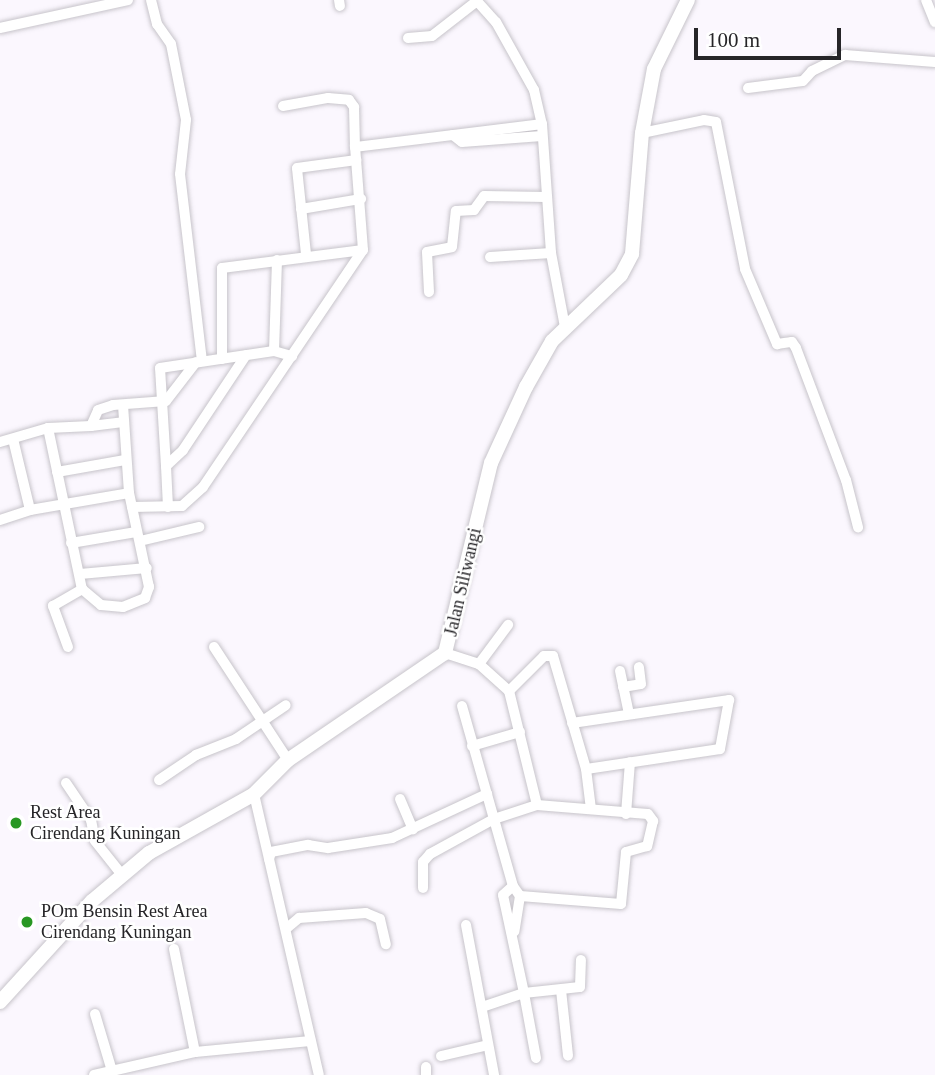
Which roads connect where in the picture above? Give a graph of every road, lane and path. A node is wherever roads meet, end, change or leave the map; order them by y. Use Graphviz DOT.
graph roads {
  1 [pos="128,0"];
  2 [pos="150,0"];
  3 [pos="688,0"];
  4 [pos="926,0"];
  5 [pos="477,1"];
  6 [pos="935,22"];
  7 [pos="0,28"];
  8 [pos="408,38"];
  9 [pos="935,62"];
  10 [pos="748,88"];
  11 [pos="283,106"];
  12 [pos="542,124"];
  13 [pos="642,133"];
  14 [pos="453,135"];
  15 [pos="542,136"];
  16 [pos="355,147"];
  17 [pos="356,160"];
  18 [pos="546,197"];
  19 [pos="360,199"];
  20 [pos="301,209"];
  21 [pos="363,250"];
  22 [pos="551,253"];
  23 [pos="306,254"];
  24 [pos="490,257"];
  25 [pos="277,260"];
  26 [pos="429,292"];
  27 [pos="565,327"];
  28 [pos="274,351"];
  29 [pos="246,355"];
  30 [pos="292,356"];
  31 [pos="222,359"];
  32 [pos="199,362"];
  33 [pos="161,400"];
  34 [pos="123,405"];
  35 [pos="124,422"];
  36 [pos="90,426"];
  37 [pos="48,428"];
  38 [pos="13,439"];
  39 [pos="0,442"];
  40 [pos="125,460"];
  41 [pos="166,466"];
  42 [pos="57,472"];
  43 [pos="129,493"];
  44 [pos="64,504"];
  45 [pos="132,507"];
  46 [pos="168,507"];
  47 [pos="30,510"];
  48 [pos="0,520"];
  49 [pos="199,527"];
  50 [pos="858,527"];
  51 [pos="138,536"];
  52 [pos="72,543"];
  53 [pos="147,568"];
  54 [pos="80,575"];
  55 [pos="82,589"];
  56 [pos="508,625"];
  57 [pos="68,647"];
  58 [pos="215,647"];
  59 [pos="445,653"];
  60 [pos="479,664"];
  61 [pos="639,667"];
  62 [pos="620,671"];
  63 [pos="623,687"];
  64 [pos="509,691"];
  65 [pos="286,705"];
  66 [pos="462,706"];
  67 [pos="629,714"];
  68 [pos="262,722"];
  69 [pos="572,723"];
  70 [pos="520,732"];
  71 [pos="472,746"];
  72 [pos="288,760"];
  73 [pos="630,762"];
  74 [pos="586,769"];
  75 [pos="159,780"];
  76 [pos="66,783"];
  77 [pos="254,794"];
  78 [pos="487,794"];
  79 [pos="400,799"];
  80 [pos="537,804"];
  81 [pos="591,809"];
  82 [pos="626,814"];
  83 [pos="494,819"];
  84 [pos="413,829"];
  85 [pos="269,859"];
  86 [pos="122,875"];
  87 [pos="423,888"];
  88 [pos="517,891"];
  89 [pos="466,925"];
  90 [pos="287,928"];
  91 [pos="514,932"];
  92 [pos="386,944"];
  93 [pos="174,949"];
  94 [pos="581,960"];
  95 [pos="561,990"];
  96 [pos="524,993"];
  97 [pos="0,1002"];
  98 [pos="482,1007"];
  99 [pos="95,1014"];
  100 [pos="310,1041"];
  101 [pos="488,1045"];
  102 [pos="195,1052"];
  103 [pos="441,1056"];
  104 [pos="568,1056"];
  105 [pos="536,1058"];
  106 [pos="112,1071"];
  107 [pos="94,1075"];
  108 [pos="318,1075"];
  109 [pos="494,1075"];
  1 -- 7 [label="street"];
  2 -- 32 [label="street"];
  3 -- 13 [label="main road, Jalan Siliwangi"];
  4 -- 6 [label="street"];
  5 -- 8 [label="street"];
  5 -- 12 [label="street"];
  9 -- 10 [label="street"];
  11 -- 16 [label="street"];
  12 -- 14 [label="street"];
  12 -- 15 [label="street"];
  13 -- 27 [label="main road, Jalan Siliwangi"];
  13 -- 50 [label="street"];
  14 -- 15 [label="street"];
  14 -- 16 [label="street"];
  15 -- 18 [label="street"];
  16 -- 17 [label="street"];
  17 -- 19 [label="street"];
  17 -- 20 [label="street"];
  18 -- 22 [label="street"];
  18 -- 26 [label="street"];
  19 -- 20 [label="street"];
  19 -- 21 [label="street"];
  20 -- 23 [label="street"];
  21 -- 23 [label="street"];
  21 -- 30 [label="street"];
  22 -- 24 [label="street"];
  22 -- 27 [label="street"];
  23 -- 25 [label="street"];
  25 -- 28 [label="street"];
  25 -- 31 [label="street"];
  27 -- 59 [label="main road, Jalan Siliwangi"];
  28 -- 29 [label="street"];
  28 -- 30 [label="street"];
  29 -- 31 [label="street"];
  29 -- 41 [label="street"];
  30 -- 46 [label="street"];
  31 -- 32 [label="street"];
  32 -- 33 [label="street"];
  32 -- 33 [label="street"];
  33 -- 34 [label="street"];
  33 -- 41 [label="street"];
  34 -- 35 [label="street"];
  34 -- 36 [label="street"];
  35 -- 36 [label="street"];
  35 -- 40 [label="street"];
  36 -- 37 [label="street"];
  37 -- 38 [label="street"];
  37 -- 42 [label="street"];
  38 -- 39 [label="street"];
  38 -- 47 [label="street"];
  40 -- 42 [label="street"];
  40 -- 43 [label="street"];
  41 -- 46 [label="street"];
  42 -- 44 [label="street"];
  43 -- 44 [label="street"];
  43 -- 45 [label="street"];
  44 -- 47 [label="street"];
  44 -- 52 [label="street"];
  45 -- 46 [label="street"];
  45 -- 51 [label="street"];
  47 -- 48 [label="street"];
  49 -- 51 [label="street"];
  51 -- 52 [label="street"];
  51 -- 53 [label="street"];
  52 -- 54 [label="street"];
  53 -- 54 [label="street"];
  53 -- 55 [label="street"];
  54 -- 55 [label="street"];
  55 -- 57 [label="street"];
  56 -- 60 [label="street"];
  58 -- 68 [label="street"];
  59 -- 60 [label="street"];
  59 -- 72 [label="main road, Jalan Siliwangi"];
  60 -- 64 [label="street"];
  61 -- 63 [label="street"];
  62 -- 63 [label="street"];
  63 -- 67 [label="street"];
  64 -- 69 [label="street"];
  64 -- 70 [label="street"];
  65 -- 68 [label="street"];
  66 -- 71 [label="street"];
  67 -- 69 [label="street"];
  67 -- 73 [label="street"];
  68 -- 72 [label="street"];
  68 -- 75 [label="street"];
  69 -- 74 [label="street"];
  70 -- 71 [label="street"];
  70 -- 80 [label="street"];
  71 -- 78 [label="street"];
  72 -- 77 [label="main road, Jalan Siliwangi"];
  73 -- 74 [label="street"];
  73 -- 82 [label="street"];
  74 -- 81 [label="street"];
  76 -- 86 [label="street"];
  77 -- 85 [label="street"];
  77 -- 86 [label="main road, Jalan Siliwangi"];
  78 -- 83 [label="street"];
  78 -- 84 [label="street"];
  79 -- 84 [label="street"];
  80 -- 81 [label="street"];
  80 -- 83 [label="street"];
  81 -- 82 [label="street"];
  82 -- 88 [label="street"];
  83 -- 87 [label="street"];
  83 -- 88 [label="street"];
  84 -- 85 [label="street"];
  85 -- 90 [label="street"];
  86 -- 97 [label="main road, Jalan Siliwangi"];
  88 -- 91 [label="street"];
  88 -- 91 [label="street"];
  89 -- 98 [label="street"];
  90 -- 92 [label="street"];
  90 -- 100 [label="street"];
  91 -- 96 [label="street"];
  93 -- 102 [label="street"];
  94 -- 95 [label="street"];
  95 -- 96 [label="street"];
  95 -- 104 [label="street"];
  96 -- 98 [label="street"];
  96 -- 105 [label="street"];
  98 -- 101 [label="street"];
  99 -- 106 [label="street"];
  100 -- 102 [label="street"];
  100 -- 108 [label="street"];
  101 -- 103 [label="street"];
  101 -- 109 [label="street"];
  102 -- 106 [label="street"];
  106 -- 107 [label="street"];
}
